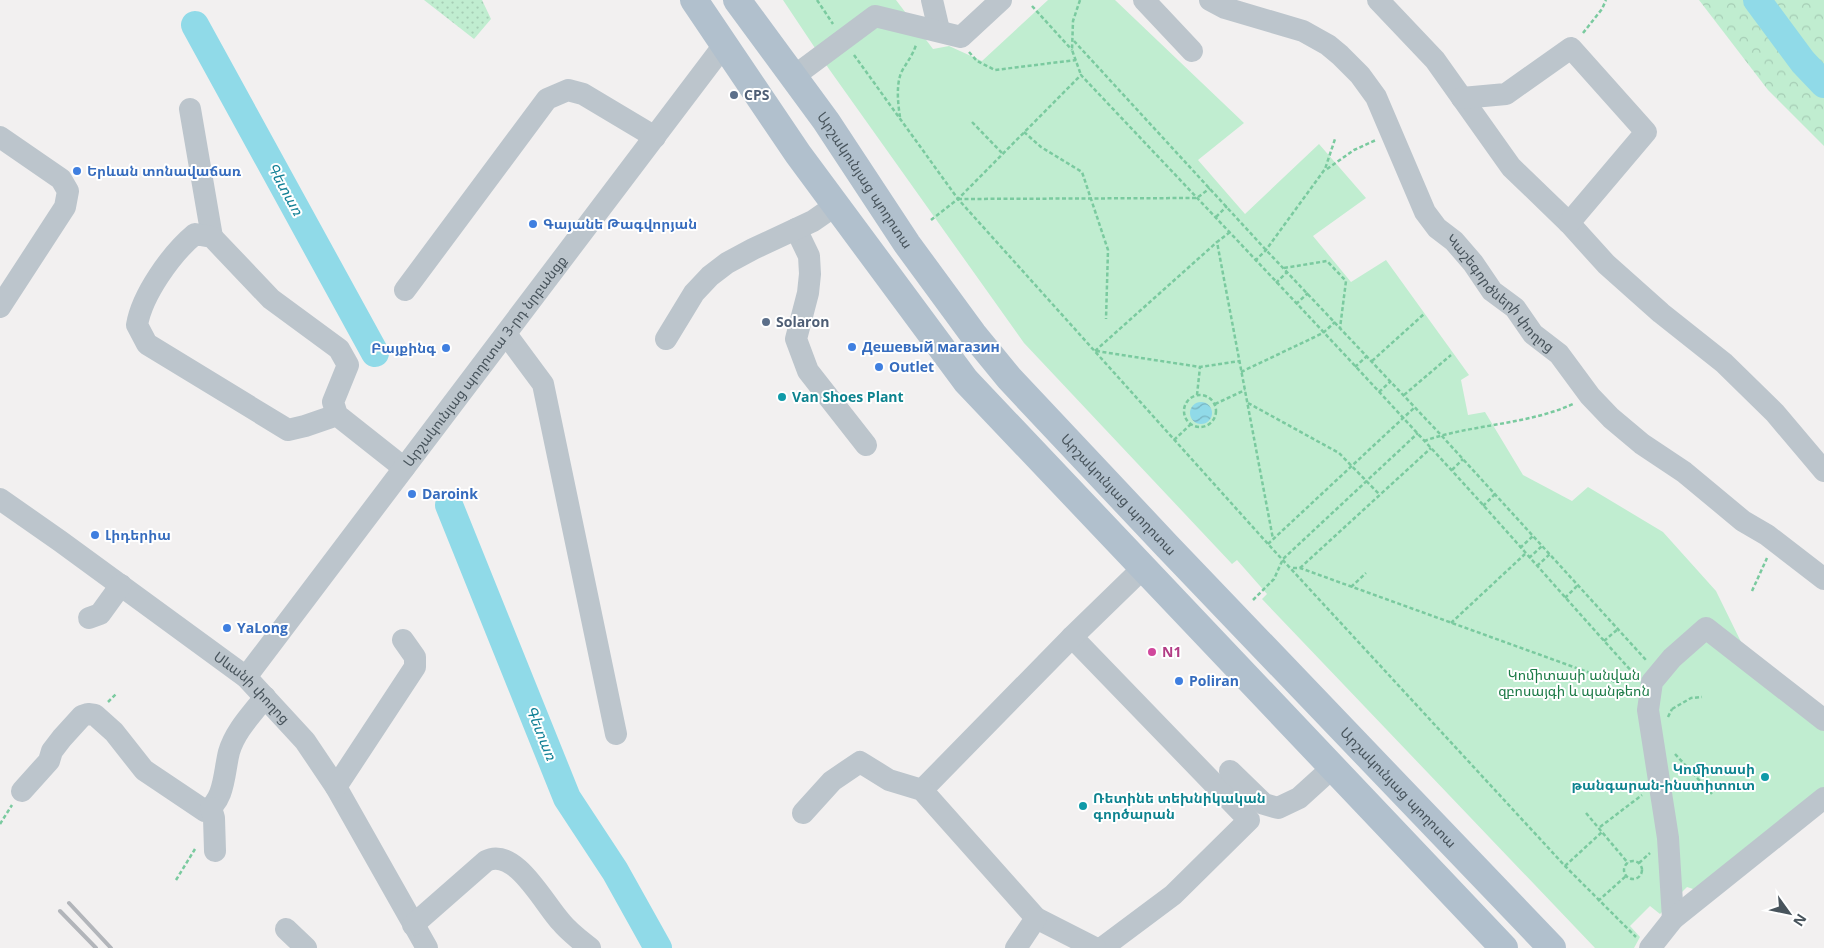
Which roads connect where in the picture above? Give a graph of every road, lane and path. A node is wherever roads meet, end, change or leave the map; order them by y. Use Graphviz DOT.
graph roads {
  1 [pos="694,0"];
  2 [pos="737,0"];
  3 [pos="817,0"];
  4 [pos="932,0"];
  5 [pos="1001,0"];
  6 [pos="1080,0"];
  7 [pos="1144,0"];
  8 [pos="1210,0"];
  9 [pos="1378,0"];
  10 [pos="1606,0"];
  11 [pos="1032,6"];
  12 [pos="930,28"];
  13 [pos="843,40"];
  14 [pos="1074,41"];
  15 [pos="724,45"];
  16 [pos="1571,48"];
  17 [pos="967,50"];
  18 [pos="1072,50"];
  19 [pos="1192,51"];
  20 [pos="1076,60"];
  21 [pos="1081,75"];
  22 [pos="793,77"];
  23 [pos="1462,98"];
  24 [pos="190,109"];
  25 [pos="900,118"];
  26 [pos="972,122"];
  27 [pos="1024,132"];
  28 [pos="1392,133"];
  29 [pos="655,136"];
  30 [pos="0,137"];
  31 [pos="1336,139"];
  32 [pos="1003,154"];
  33 [pos="1326,170"];
  34 [pos="1210,188"];
  35 [pos="1197,198"];
  36 [pos="958,199"];
  37 [pos="1090,199"];
  38 [pos="836,206"];
  39 [pos="1227,206"];
  40 [pos="1216,217"];
  41 [pos="931,220"];
  42 [pos="1569,223"];
  43 [pos="796,229"];
  44 [pos="1230,232"];
  45 [pos="212,237"];
  46 [pos="1218,242"];
  47 [pos="1266,250"];
  48 [pos="1255,261"];
  49 [pos="1284,268"];
  50 [pos="1287,272"];
  51 [pos="1276,283"];
  52 [pos="404,290"];
  53 [pos="1308,293"];
  54 [pos="1296,304"];
  55 [pos="0,307"];
  56 [pos="1424,314"];
  57 [pos="1106,318"];
  58 [pos="1335,322"];
  59 [pos="1340,328"];
  60 [pos="1323,332"];
  61 [pos="506,334"];
  62 [pos="666,339"];
  63 [pos="1095,351"];
  64 [pos="1451,355"];
  65 [pos="1367,356"];
  66 [pos="1240,361"];
  67 [pos="1372,361"];
  68 [pos="1200,367"];
  69 [pos="1355,367"];
  70 [pos="1242,372"];
  71 [pos="1391,381"];
  72 [pos="1245,390"];
  73 [pos="1379,392"];
  74 [pos="1197,395"];
  75 [pos="1404,395"];
  76 [pos="1590,396"];
  77 [pos="1248,403"];
  78 [pos="1215,404"];
  79 [pos="1415,407"];
  80 [pos="337,415"];
  81 [pos="1404,418"];
  82 [pos="1190,424"];
  83 [pos="1418,433"];
  84 [pos="1441,435"];
  85 [pos="1174,440"];
  86 [pos="1424,440"];
  87 [pos="866,445"];
  88 [pos="1432,448"];
  89 [pos="1463,459"];
  90 [pos="1352,466"];
  91 [pos="404,468"];
  92 [pos="1452,471"];
  93 [pos="1824,471"];
  94 [pos="1367,481"];
  95 [pos="1495,494"];
  96 [pos="1380,495"];
  97 [pos="0,499"];
  98 [pos="1483,506"];
  99 [pos="1533,536"];
  100 [pos="1273,539"];
  101 [pos="1775,540"];
  102 [pos="1268,544"];
  103 [pos="1542,546"];
  104 [pos="1520,548"];
  105 [pos="1525,554"];
  106 [pos="1550,554"];
  107 [pos="1530,558"];
  108 [pos="1283,559"];
  109 [pos="1537,566"];
  110 [pos="1292,568"];
  111 [pos="1300,568"];
  112 [pos="1142,569"];
  113 [pos="1366,573"];
  114 [pos="1824,579"];
  115 [pos="121,585"];
  116 [pos="1578,585"];
  117 [pos="1351,587"];
  118 [pos="1752,591"];
  119 [pos="1565,598"];
  120 [pos="1253,600"];
  121 [pos="89,618"];
  122 [pos="1451,623"];
  123 [pos="1618,629"];
  124 [pos="1072,637"];
  125 [pos="402,640"];
  126 [pos="1604,641"];
  127 [pos="1648,662"];
  128 [pos="246,677"];
  129 [pos="265,697"];
  130 [pos="1702,697"];
  131 [pos="1672,709"];
  132 [pos="1657,716"];
  133 [pos="1824,720"];
  134 [pos="616,734"];
  135 [pos="1674,753"];
  136 [pos="1332,768"];
  137 [pos="1230,771"];
  138 [pos="1659,782"];
  139 [pos="336,788"];
  140 [pos="922,790"];
  141 [pos="22,791"];
  142 [pos="1712,794"];
  143 [pos="1824,798"];
  144 [pos="212,808"];
  145 [pos="1586,812"];
  146 [pos="803,813"];
  147 [pos="1600,827"];
  148 [pos="1603,831"];
  149 [pos="205,850"];
  150 [pos="1628,863"];
  151 [pos="1565,866"];
  152 [pos="1626,876"];
  153 [pos="176,880"];
  154 [pos="1598,901"];
  155 [pos="1036,918"];
  156 [pos="1674,919"];
  157 [pos="413,924"];
  158 [pos="286,929"];
  159 [pos="1646,945"];
  160 [pos="306,948"];
  161 [pos="427,948"];
  162 [pos="590,948"];
  163 [pos="1016,948"];
  164 [pos="1095,948"];
  165 [pos="1102,948"];
  166 [pos="1504,948"];
  167 [pos="1552,948"];
  1 -- 15 [label="main road"];
  2 -- 22 [label="main road, Արշակունյաց պողոտա"];
  3 -- 13 [label="path"];
  4 -- 12 [label="street"];
  5 -- 12 [label="street"];
  6 -- 14 [label="path"];
  7 -- 19 [label="street"];
  8 -- 28 [label="street, Կաշեգործների փողոց"];
  9 -- 23 [label="street"];
  10 -- 16 [label="path"];
  11 -- 18 [label="path"];
  12 -- 13 [label="street"];
  12 -- 25 [label="path"];
  13 -- 22 [label="street"];
  13 -- 25 [label="path"];
  14 -- 18 [label="path"];
  14 -- 34 [label="path"];
  15 -- 29 [label="street, Արշակունյաց պողոտա 3-րդ նրբանցք"];
  15 -- 38 [label="main road"];
  16 -- 23 [label="street"];
  16 -- 42 [label="street"];
  17 -- 20 [label="path"];
  18 -- 20 [label="path"];
  20 -- 21 [label="path"];
  21 -- 27 [label="path"];
  21 -- 35 [label="path"];
  22 -- 167 [label="main road, Արշակունյաց պողոտա"];
  23 -- 42 [label="street"];
  24 -- 45 [label="street"];
  25 -- 36 [label="path"];
  26 -- 32 [label="path"];
  27 -- 32 [label="path"];
  27 -- 37 [label="path"];
  28 -- 33 [label="path"];
  28 -- 76 [label="street, Կաշեգործների փողոց"];
  29 -- 52 [label="street"];
  29 -- 61 [label="street, Արշակունյաց պողոտա 3-րդ նրբանցք"];
  30 -- 55 [label="street"];
  31 -- 33 [label="path"];
  32 -- 36 [label="path"];
  33 -- 47 [label="path"];
  34 -- 35 [label="path"];
  34 -- 39 [label="path"];
  35 -- 37 [label="path"];
  35 -- 40 [label="path"];
  36 -- 37 [label="path"];
  36 -- 41 [label="path"];
  36 -- 63 [label="path"];
  37 -- 57 [label="path"];
  38 -- 43 [label="street"];
  38 -- 112 [label="main road"];
  39 -- 40 [label="path"];
  39 -- 47 [label="path"];
  40 -- 44 [label="path"];
  42 -- 93 [label="street"];
  43 -- 62 [label="street"];
  43 -- 87 [label="street"];
  44 -- 46 [label="path"];
  44 -- 48 [label="path"];
  45 -- 80 [label="street"];
  45 -- 80 [label="street"];
  46 -- 63 [label="path"];
  46 -- 66 [label="path"];
  47 -- 48 [label="path"];
  47 -- 49 [label="path"];
  48 -- 51 [label="path"];
  49 -- 50 [label="path"];
  49 -- 59 [label="path"];
  50 -- 51 [label="path"];
  50 -- 53 [label="path"];
  51 -- 54 [label="path"];
  53 -- 54 [label="path"];
  53 -- 58 [label="path"];
  54 -- 60 [label="path"];
  56 -- 67 [label="path"];
  58 -- 59 [label="path"];
  58 -- 60 [label="path"];
  59 -- 65 [label="path"];
  60 -- 69 [label="path"];
  60 -- 70 [label="path"];
  61 -- 91 [label="street, Արշակունյաց պողոտա 3-րդ նրբանցք"];
  61 -- 134 [label="street"];
  63 -- 68 [label="path"];
  63 -- 85 [label="path"];
  64 -- 75 [label="path"];
  65 -- 67 [label="path"];
  65 -- 69 [label="path"];
  66 -- 68 [label="path"];
  66 -- 70 [label="path"];
  67 -- 71 [label="path"];
  68 -- 74 [label="path"];
  69 -- 73 [label="path"];
  70 -- 72 [label="path"];
  71 -- 73 [label="path"];
  71 -- 75 [label="path"];
  72 -- 77 [label="path"];
  72 -- 78 [label="path"];
  73 -- 81 [label="path"];
  74 -- 78 [label="path"];
  74 -- 82 [label="path"];
  75 -- 79 [label="path"];
  76 -- 84 [label="path"];
  76 -- 101 [label="street, Կաշեգործների փողոց"];
  77 -- 90 [label="path"];
  77 -- 100 [label="path"];
  78 -- 82 [label="path"];
  79 -- 81 [label="path"];
  79 -- 84 [label="path"];
  80 -- 91 [label="street"];
  81 -- 83 [label="path"];
  81 -- 90 [label="path"];
  82 -- 85 [label="path"];
  83 -- 86 [label="path"];
  83 -- 94 [label="path"];
  84 -- 86 [label="path"];
  84 -- 89 [label="path"];
  85 -- 102 [label="path"];
  86 -- 88 [label="path"];
  88 -- 92 [label="path"];
  88 -- 96 [label="path"];
  89 -- 92 [label="path"];
  89 -- 95 [label="path"];
  90 -- 94 [label="path"];
  90 -- 100 [label="path"];
  91 -- 128 [label="street, Արշակունյաց պողոտա 3-րդ նրբանցք"];
  92 -- 98 [label="path"];
  94 -- 96 [label="path"];
  94 -- 108 [label="path"];
  95 -- 98 [label="path"];
  95 -- 99 [label="path"];
  96 -- 111 [label="path"];
  97 -- 115 [label="street, Սևանի փողոց"];
  98 -- 104 [label="path"];
  99 -- 103 [label="path"];
  99 -- 104 [label="path"];
  100 -- 102 [label="path"];
  101 -- 114 [label="street, Կաշեգործների փողոց"];
  101 -- 118 [label="path"];
  102 -- 108 [label="path"];
  103 -- 106 [label="path"];
  103 -- 107 [label="path"];
  104 -- 105 [label="path"];
  105 -- 107 [label="path"];
  105 -- 122 [label="path"];
  106 -- 109 [label="path"];
  106 -- 116 [label="path"];
  107 -- 109 [label="path"];
  108 -- 110 [label="path"];
  108 -- 120 [label="path"];
  109 -- 119 [label="path"];
  110 -- 111 [label="path"];
  110 -- 151 [label="path"];
  111 -- 117 [label="path"];
  112 -- 124 [label="street"];
  112 -- 136 [label="main road"];
  113 -- 117 [label="path"];
  115 -- 121 [label="street"];
  115 -- 128 [label="street, Սևանի փողոց"];
  116 -- 119 [label="path"];
  116 -- 123 [label="path"];
  117 -- 122 [label="path"];
  119 -- 126 [label="path"];
  122 -- 126 [label="path"];
  123 -- 126 [label="path"];
  123 -- 127 [label="path"];
  124 -- 140 [label="street"];
  124 -- 165 [label="street"];
  125 -- 139 [label="street"];
  128 -- 129 [label="street, Սևանի փողոց"];
  129 -- 139 [label="street, Սևանի փողոց"];
  129 -- 144 [label="street"];
  130 -- 131 [label="path"];
  131 -- 132 [label="path"];
  131 -- 132 [label="path"];
  132 -- 133 [label="street"];
  132 -- 138 [label="street"];
  135 -- 142 [label="path"];
  136 -- 137 [label="street"];
  136 -- 166 [label="main road"];
  138 -- 147 [label="path"];
  138 -- 156 [label="street"];
  139 -- 157 [label="street, Սևանի փողոց"];
  140 -- 146 [label="street"];
  140 -- 155 [label="street"];
  141 -- 144 [label="street"];
  143 -- 156 [label="street"];
  144 -- 149 [label="street"];
  145 -- 147 [label="path"];
  147 -- 148 [label="path"];
  148 -- 150 [label="path"];
  148 -- 151 [label="path"];
  149 -- 153 [label="path"];
  150 -- 152 [label="path"];
  150 -- 152 [label="path"];
  151 -- 154 [label="path"];
  152 -- 154 [label="path"];
  154 -- 159 [label="path"];
  155 -- 163 [label="street"];
  155 -- 164 [label="street"];
  156 -- 159 [label="street"];
  157 -- 161 [label="street, Սևանի փողոց"];
  157 -- 162 [label="street"];
  158 -- 160 [label="street"];
}
